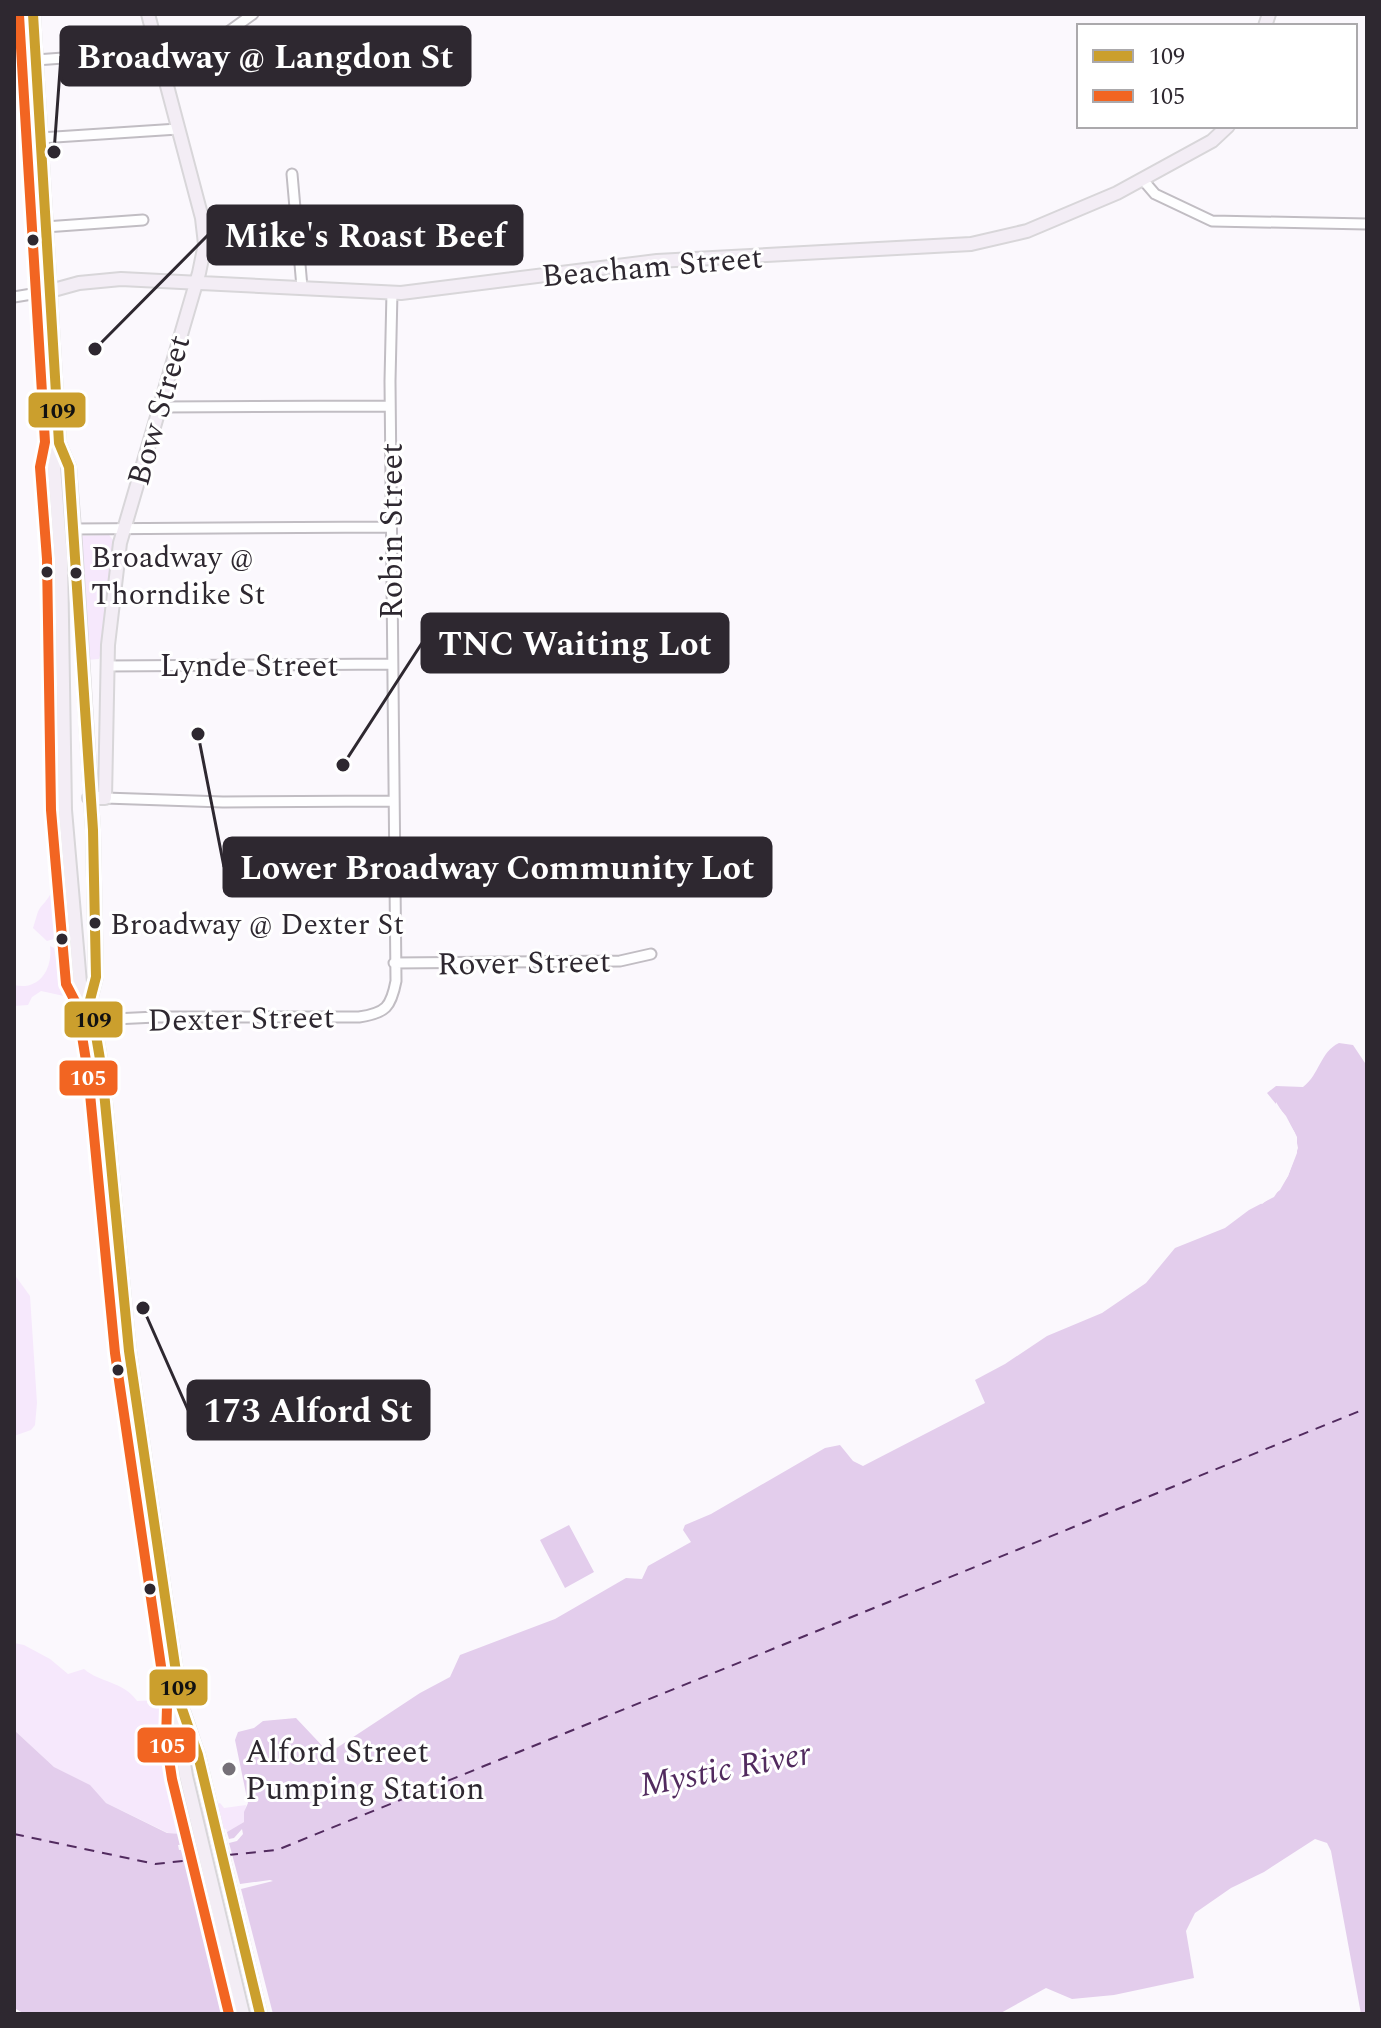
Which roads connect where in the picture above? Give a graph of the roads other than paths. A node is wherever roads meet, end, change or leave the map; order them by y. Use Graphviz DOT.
graph roads {
  1 [pos="33,14"];
  2 [pos="148,14"];
  3 [pos="253,14"];
  4 [pos="158,51"];
  5 [pos="36,60"];
  6 [pos="164,73"];
  7 [pos="1226,128"];
  8 [pos="178,129"];
  9 [pos="40,138"];
  10 [pos="292,174"];
  11 [pos="1143,180"];
  12 [pos="143,220"];
  13 [pos="1367,224"];
  14 [pos="45,227"];
  15 [pos="197,281"];
  16 [pos="302,287"];
  17 [pos="50,291"];
  18 [pos="392,292"];
  19 [pos="14,297"];
  20 [pos="390,406"];
  21 [pos="160,407"];
  22 [pos="59,443"];
  23 [pos="391,527"];
  24 [pos="74,529"];
  25 [pos="123,529"];
  26 [pos="392,664"];
  27 [pos="107,666"];
  28 [pos="89,798"];
  29 [pos="105,798"];
  30 [pos="393,801"];
  31 [pos="394,871"];
  32 [pos="480,872"];
  33 [pos="651,954"];
  34 [pos="394,963"];
  35 [pos="90,1000"];
  36 [pos="387,1007"];
  37 [pos="93,1020"];
  38 [pos="181,1706"];
  39 [pos="243,2014"];
  40 [pos="260,2014"];
  1 -- 5 [label="main road"];
  2 -- 4 [label="main road, Bow Street"];
  3 -- 6 [label="street"];
  4 -- 5 [label="street"];
  4 -- 6 [label="main road, Bow Street"];
  5 -- 9 [label="main road"];
  6 -- 8 [label="main road, Bow Street"];
  7 -- 11 [label="main road, Beacham Street"];
  8 -- 9 [label="street"];
  8 -- 15 [label="main road, Bow Street"];
  9 -- 14 [label="main road"];
  10 -- 16 [label="street"];
  11 -- 13 [label="street"];
  11 -- 18 [label="main road, Beacham Street"];
  12 -- 14 [label="street"];
  14 -- 17 [label="main road"];
  15 -- 16 [label="main road, Beacham Street"];
  15 -- 17 [label="main road, Beacham Street"];
  15 -- 21 [label="main road, Bow Street"];
  16 -- 18 [label="main road, Beacham Street"];
  17 -- 19 [label="street"];
  17 -- 22 [label="main road"];
  18 -- 20 [label="street, Robin Street"];
  20 -- 21 [label="street"];
  20 -- 23 [label="street, Robin Street"];
  21 -- 25 [label="main road, Bow Street"];
  22 -- 24 [label="main road"];
  22 -- 35 [label="main road"];
  23 -- 25 [label="street"];
  23 -- 26 [label="street, Robin Street"];
  24 -- 25 [label="street"];
  24 -- 28 [label="main road"];
  25 -- 27 [label="main road, Bow Street"];
  26 -- 27 [label="street, Lynde Street"];
  26 -- 30 [label="street, Robin Street"];
  27 -- 29 [label="main road, Bow Street"];
  28 -- 29 [label="main road"];
  28 -- 35 [label="main road"];
  29 -- 30 [label="street"];
  30 -- 31 [label="street, Robin Street"];
  31 -- 32 [label="street"];
  31 -- 34 [label="street, Robin Street"];
  33 -- 34 [label="street, Rover Street"];
  34 -- 36 [label="street, Robin Street"];
  35 -- 37 [label="main road"];
  36 -- 37 [label="street, Dexter Street"];
  37 -- 38 [label="main road"];
  38 -- 39 [label="main road"];
  38 -- 40 [label="main road"];
}
